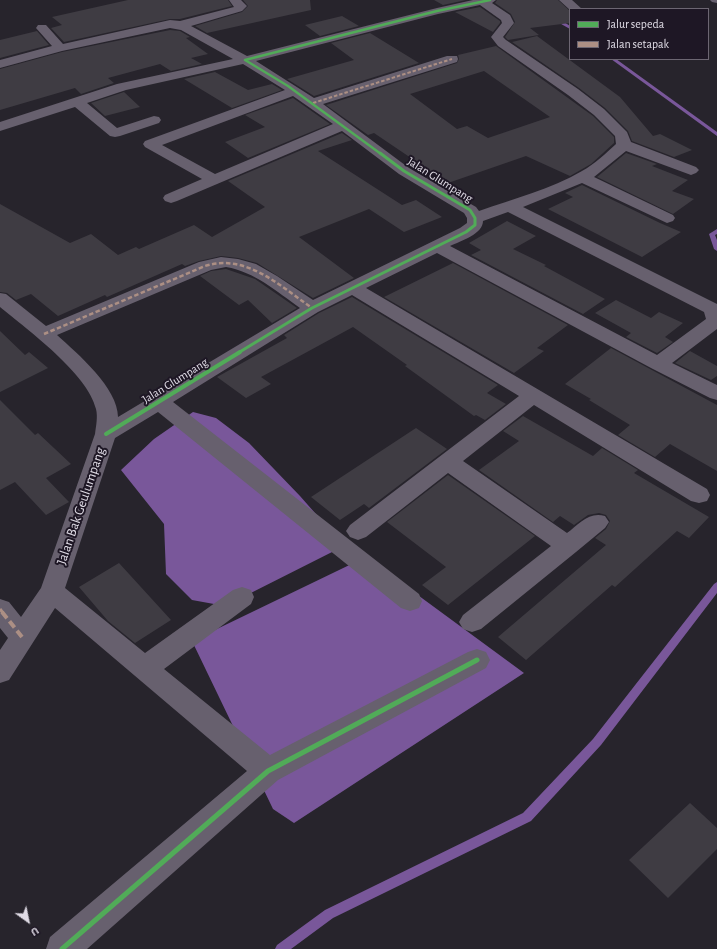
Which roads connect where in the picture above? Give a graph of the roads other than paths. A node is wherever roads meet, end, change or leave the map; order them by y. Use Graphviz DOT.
graph roads {
  1 [pos="235,0"];
  2 [pos="485,0"];
  3 [pos="565,0"];
  4 [pos="575,8"];
  5 [pos="180,25"];
  6 [pos="42,28"];
  7 [pos="60,48"];
  8 [pos="452,59"];
  9 [pos="245,60"];
  10 [pos="0,64"];
  11 [pos="294,90"];
  12 [pos="77,102"];
  13 [pos="313,103"];
  14 [pos="154,120"];
  15 [pos="343,125"];
  16 [pos="0,127"];
  17 [pos="624,145"];
  18 [pos="691,170"];
  19 [pos="581,177"];
  20 [pos="214,180"];
  21 [pos="170,198"];
  22 [pos="509,206"];
  23 [pos="475,218"];
  24 [pos="667,218"];
  25 [pos="437,246"];
  26 [pos="353,288"];
  27 [pos="0,298"];
  28 [pos="312,308"];
  29 [pos="44,334"];
  30 [pos="658,364"];
  31 [pos="717,393"];
  32 [pos="533,396"];
  33 [pos="159,402"];
  34 [pos="106,434"];
  35 [pos="448,462"];
  36 [pos="699,495"];
  37 [pos="597,522"];
  38 [pos="358,531"];
  39 [pos="568,546"];
  40 [pos="52,591"];
  41 [pos="242,597"];
  42 [pos="410,601"];
  43 [pos="0,609"];
  44 [pos="472,622"];
  45 [pos="22,636"];
  46 [pos="477,660"];
  47 [pos="145,668"];
  48 [pos="0,672"];
  49 [pos="268,771"];
  50 [pos="62,949"];
  1 -- 5 [label="street"];
  2 -- 9 [label="street"];
  2 -- 17 [label="street"];
  3 -- 4 [label="street"];
  5 -- 7 [label="street"];
  5 -- 9 [label="street, Jalan Glumpang"];
  6 -- 7 [label="street"];
  7 -- 10 [label="street"];
  8 -- 13 [label="street"];
  9 -- 11 [label="street, Jalan Glumpang"];
  9 -- 12 [label="street"];
  11 -- 13 [label="street, Jalan Glumpang"];
  11 -- 20 [label="street"];
  12 -- 14 [label="street"];
  12 -- 16 [label="street"];
  13 -- 15 [label="street, Jalan Glumpang"];
  15 -- 20 [label="street"];
  15 -- 23 [label="street, Jalan Glumpang"];
  17 -- 18 [label="street"];
  17 -- 19 [label="street"];
  19 -- 22 [label="street"];
  19 -- 24 [label="street"];
  20 -- 21 [label="street"];
  22 -- 23 [label="street"];
  22 -- 30 [label="street"];
  23 -- 25 [label="street, Jalan Glumpang"];
  25 -- 26 [label="street, Jalan Glumpang"];
  25 -- 30 [label="street"];
  26 -- 28 [label="street, Jalan Glumpang"];
  26 -- 32 [label="street"];
  27 -- 29 [label="street, Jalan Bak Geulumpang"];
  28 -- 29 [label="street"];
  28 -- 33 [label="street, Jalan Glumpang"];
  29 -- 34 [label="street, Jalan Bak Geulumpang"];
  30 -- 31 [label="street"];
  32 -- 35 [label="street"];
  32 -- 36 [label="street"];
  33 -- 34 [label="street, Jalan Glumpang"];
  33 -- 42 [label="street"];
  34 -- 40 [label="street, Jalan Bak Geulumpang"];
  35 -- 38 [label="street"];
  35 -- 39 [label="street"];
  37 -- 39 [label="street"];
  39 -- 44 [label="street"];
  40 -- 45 [label="street, Jalan Bak Geulumpang"];
  40 -- 47 [label="street"];
  41 -- 47 [label="street"];
  43 -- 45 [label="street"];
  45 -- 48 [label="street, Jalan Bak Geulumpang"];
  46 -- 49 [label="street"];
  47 -- 49 [label="street"];
  49 -- 50 [label="street"];
}
